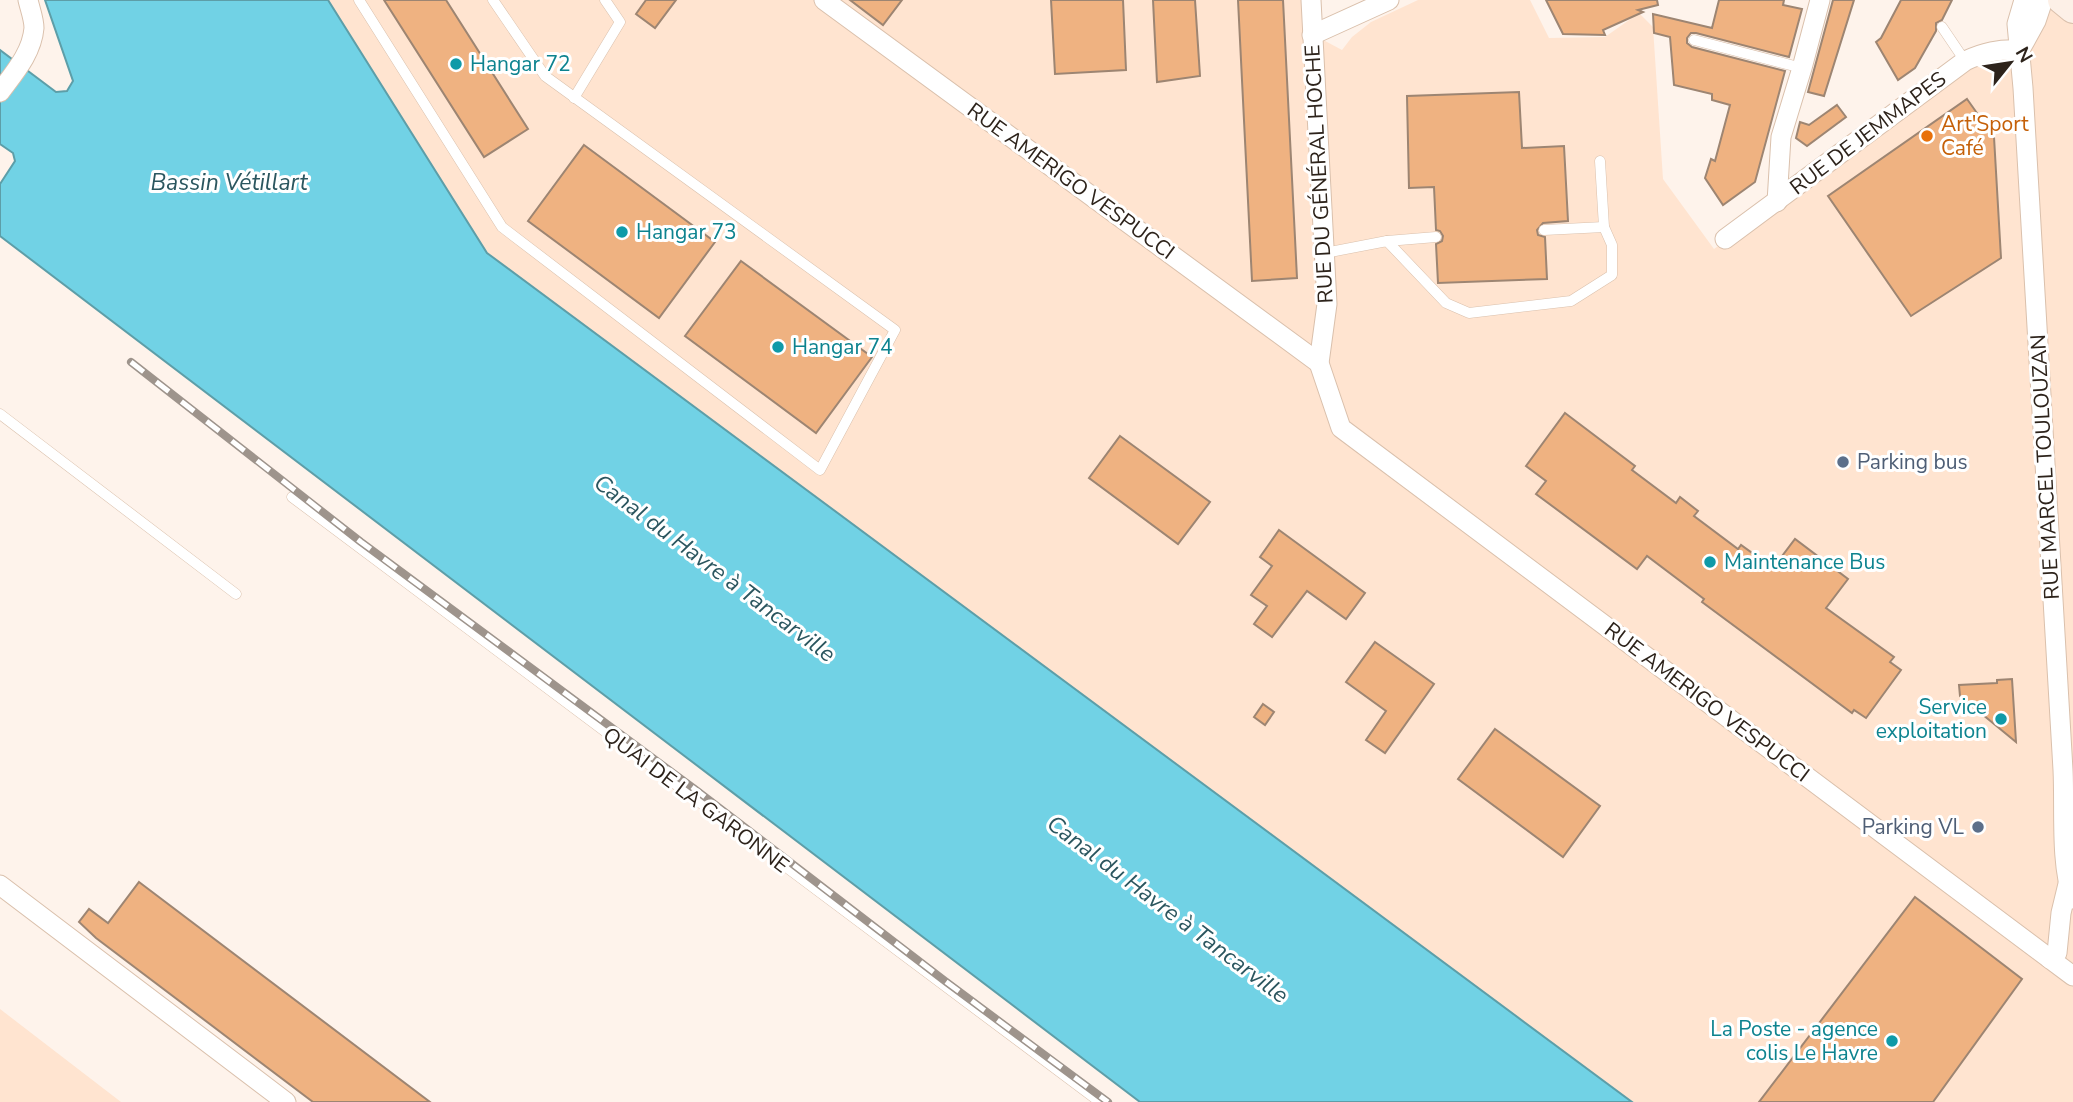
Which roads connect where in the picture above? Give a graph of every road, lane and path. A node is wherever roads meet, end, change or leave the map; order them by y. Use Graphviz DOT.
graph roads {
  1 [pos="28,0"];
  2 [pos="359,0"];
  3 [pos="493,0"];
  4 [pos="605,0"];
  5 [pos="824,0"];
  6 [pos="1311,0"];
  7 [pos="1389,0"];
  8 [pos="1820,0"];
  9 [pos="2024,0"];
  10 [pos="2043,0"];
  11 [pos="2062,0"];
  12 [pos="2073,9"];
  13 [pos="1942,27"];
  14 [pos="1312,34"];
  15 [pos="1694,40"];
  16 [pos="2020,50"];
  17 [pos="1965,61"];
  18 [pos="1802,68"];
  19 [pos="0,92"];
  20 [pos="574,98"];
  21 [pos="1600,160"];
  22 [pos="1777,202"];
  23 [pos="1604,227"];
  24 [pos="1544,230"];
  25 [pos="1436,237"];
  26 [pos="1725,239"];
  27 [pos="1387,241"];
  28 [pos="1325,253"];
  29 [pos="1319,363"];
  30 [pos="0,414"];
  31 [pos="1341,428"];
  32 [pos="292,497"];
  33 [pos="236,594"];
  34 [pos="0,885"];
  35 [pos="2070,892"];
  36 [pos="2050,959"];
  37 [pos="2073,976"];
  38 [pos="286,1102"];
  39 [pos="1100,1102"];
  1 -- 19 [label="street"];
  2 -- 20 [label="lane"];
  3 -- 20 [label="lane"];
  4 -- 20 [label="lane"];
  5 -- 29 [label="street, RUE AMERIGO VESPUCCI"];
  6 -- 14 [label="street, RUE DU GÉNÉRAL HOCHE"];
  7 -- 14 [label="street"];
  8 -- 18 [label="street"];
  9 -- 16 [label="street, RUE MARCEL TOULOUZAN"];
  10 -- 16 [label="street"];
  11 -- 12 [label="main road"];
  13 -- 17 [label="lane"];
  14 -- 28 [label="street, RUE DU GÉNÉRAL HOCHE"];
  15 -- 18 [label="lane"];
  16 -- 17 [label="street, RUE DE JEMMAPES"];
  16 -- 35 [label="street, RUE MARCEL TOULOUZAN"];
  17 -- 22 [label="street, RUE DE JEMMAPES"];
  18 -- 22 [label="street"];
  21 -- 23 [label="lane"];
  22 -- 26 [label="street, RUE DE JEMMAPES"];
  23 -- 24 [label="lane"];
  23 -- 27 [label="lane"];
  25 -- 27 [label="lane"];
  27 -- 28 [label="lane"];
  28 -- 29 [label="street, RUE DU GÉNÉRAL HOCHE"];
  29 -- 31 [label="street, RUE DU GÉNÉRAL HOCHE"];
  30 -- 33 [label="lane"];
  31 -- 36 [label="street, RUE AMERIGO VESPUCCI"];
  32 -- 39 [label="lane, QUAI DE LA GARONNE"];
  34 -- 38 [label="street"];
  35 -- 36 [label="street, RUE MARCEL TOULOUZAN"];
  36 -- 37 [label="street, RUE AMERIGO VESPUCCI"];
}
